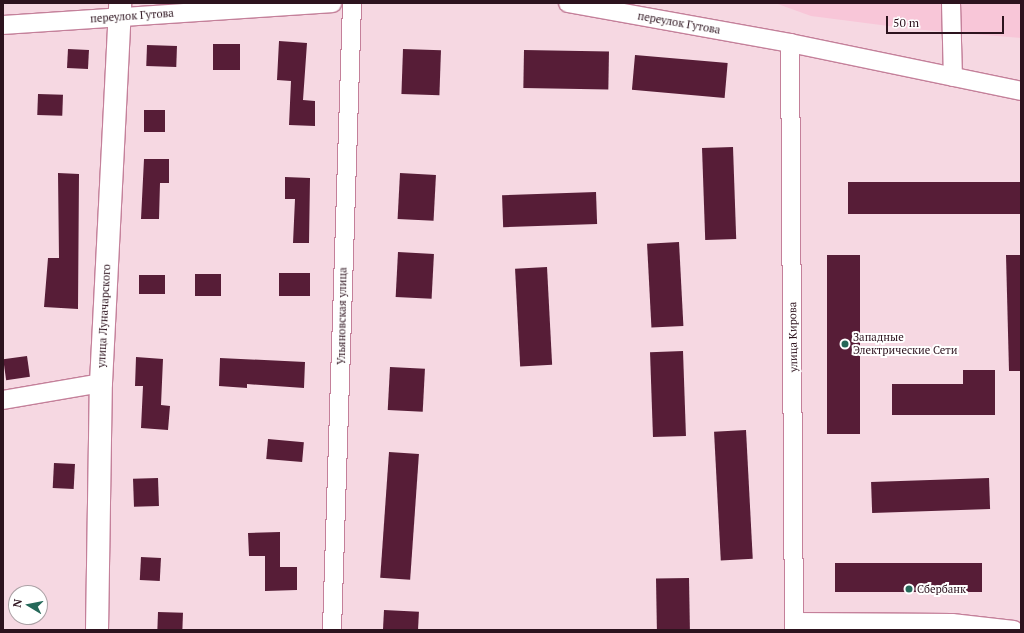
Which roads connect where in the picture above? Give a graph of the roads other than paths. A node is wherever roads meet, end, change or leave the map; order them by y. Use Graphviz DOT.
graph roads {
  1 [pos="332,3"];
  2 [pos="352,3"];
  3 [pos="568,3"];
  4 [pos="951,3"];
  5 [pos="119,10"];
  6 [pos="3,25"];
  7 [pos="790,43"];
  8 [pos="953,77"];
  9 [pos="1021,91"];
  10 [pos="101,383"];
  11 [pos="3,400"];
  12 [pos="794,626"];
  13 [pos="923,626"];
  14 [pos="1004,629"];
  15 [pos="98,630"];
  16 [pos="332,630"];
  1 -- 5 [label="street, переулок Гутова"];
  2 -- 16 [label="street, Ульяновская улица"];
  3 -- 7 [label="street, переулок Гутова"];
  4 -- 8 [label="street"];
  5 -- 6 [label="street, переулок Гутова"];
  5 -- 10 [label="main road, улица Луначарского"];
  7 -- 8 [label="street, переулок Гутова"];
  7 -- 12 [label="street, улица Кирова"];
  8 -- 9 [label="street, переулок Гутова"];
  10 -- 11 [label="street"];
  10 -- 15 [label="main road, улица Луначарского"];
  12 -- 13 [label="street"];
  13 -- 14 [label="street"];
}
